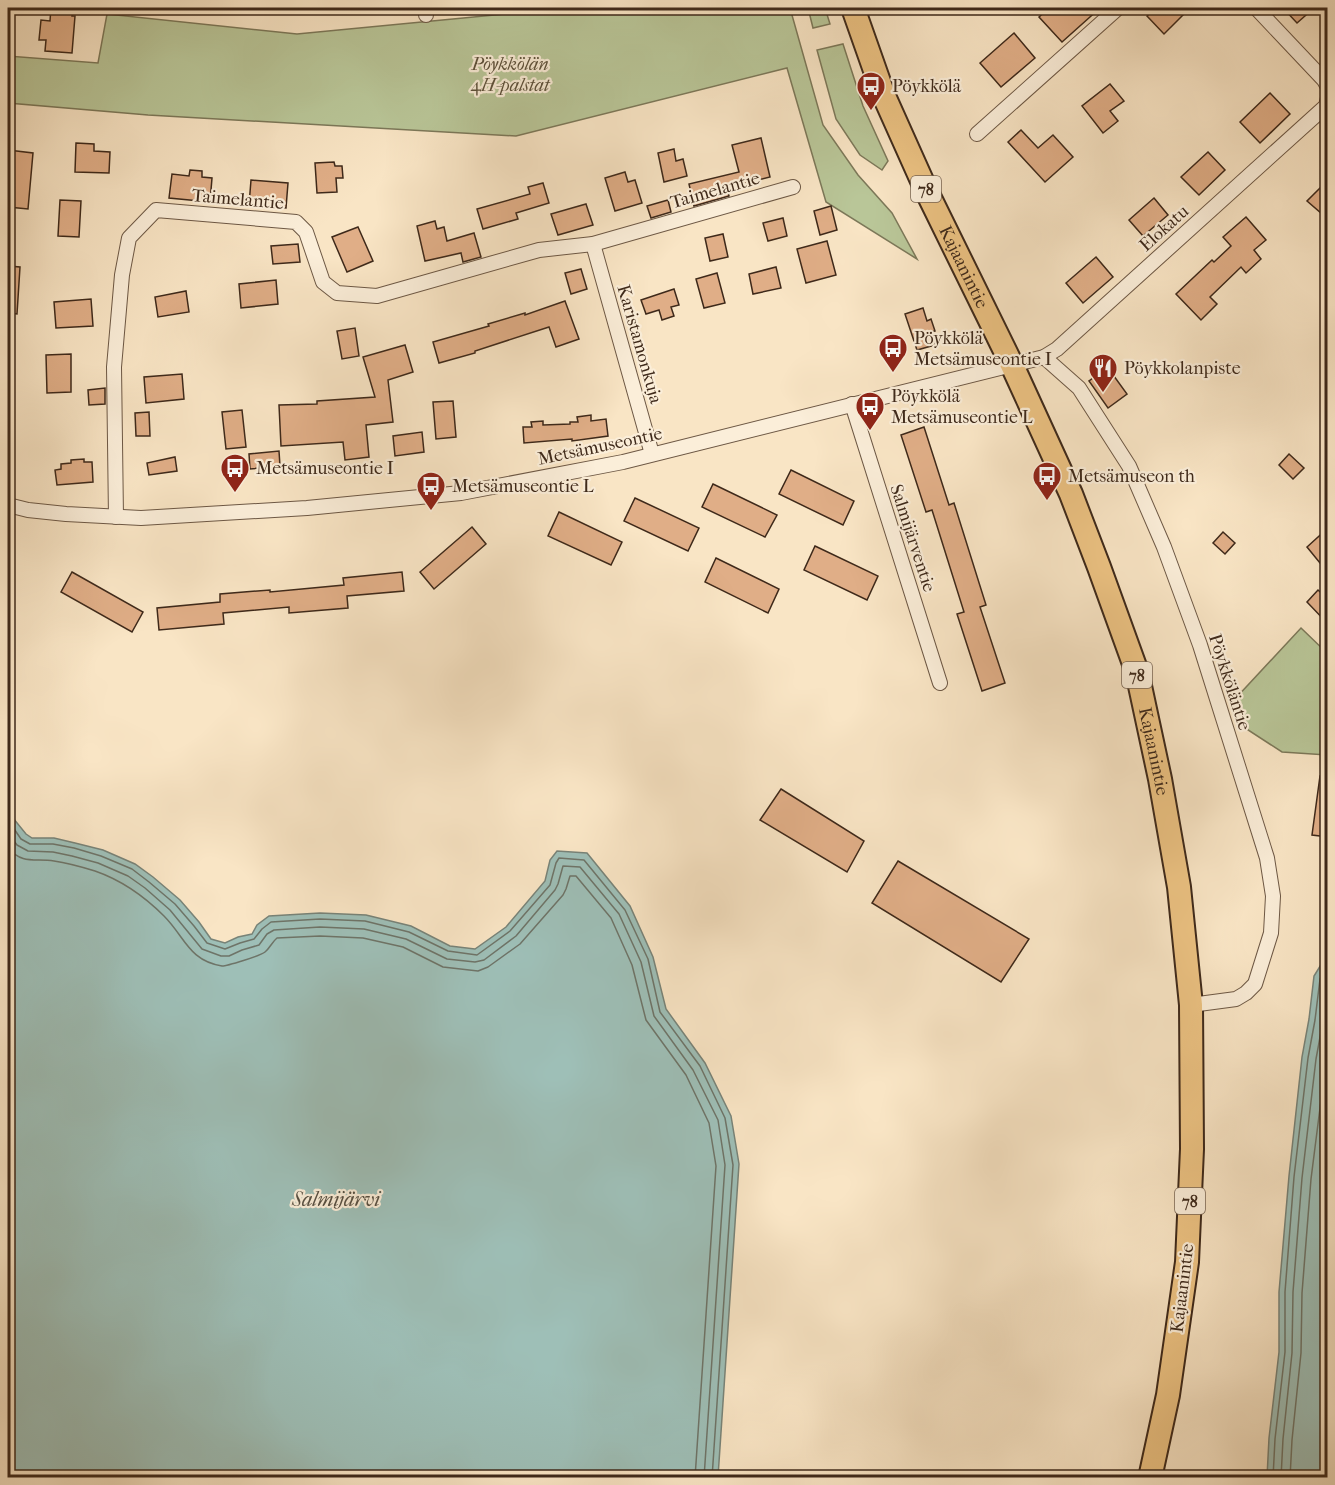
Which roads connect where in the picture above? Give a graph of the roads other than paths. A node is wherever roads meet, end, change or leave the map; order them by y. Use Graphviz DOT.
graph roads {
  1 [pos="854,8"];
  2 [pos="1118,8"];
  3 [pos="1256,8"];
  4 [pos="1328,87"];
  5 [pos="1328,98"];
  6 [pos="977,134"];
  7 [pos="793,187"];
  8 [pos="593,244"];
  9 [pos="1044,357"];
  10 [pos="1012,365"];
  11 [pos="852,404"];
  12 [pos="652,454"];
  13 [pos="8,505"];
  14 [pos="116,518"];
  15 [pos="940,683"];
  16 [pos="1191,1005"];
  17 [pos="1150,1478"];
  1 -- 10 [label="main road, Kajaanintie / 78"];
  2 -- 6 [label="street"];
  3 -- 4 [label="street"];
  5 -- 9 [label="street, Elokatu"];
  7 -- 8 [label="street, Taimelantie"];
  8 -- 12 [label="street, Karistamonkuja"];
  8 -- 14 [label="street, Taimelantie"];
  9 -- 10 [label="street, Elokatu"];
  9 -- 16 [label="street, Pöykköläntie"];
  10 -- 11 [label="street, Metsämuseontie"];
  10 -- 16 [label="main road, Kajaanintie / 78"];
  11 -- 12 [label="street, Metsämuseontie"];
  11 -- 15 [label="street, Salmijärventie"];
  12 -- 14 [label="street, Metsämuseontie"];
  13 -- 14 [label="street, Metsämuseontie"];
  16 -- 17 [label="main road, Kajaanintie / 78"];
}
